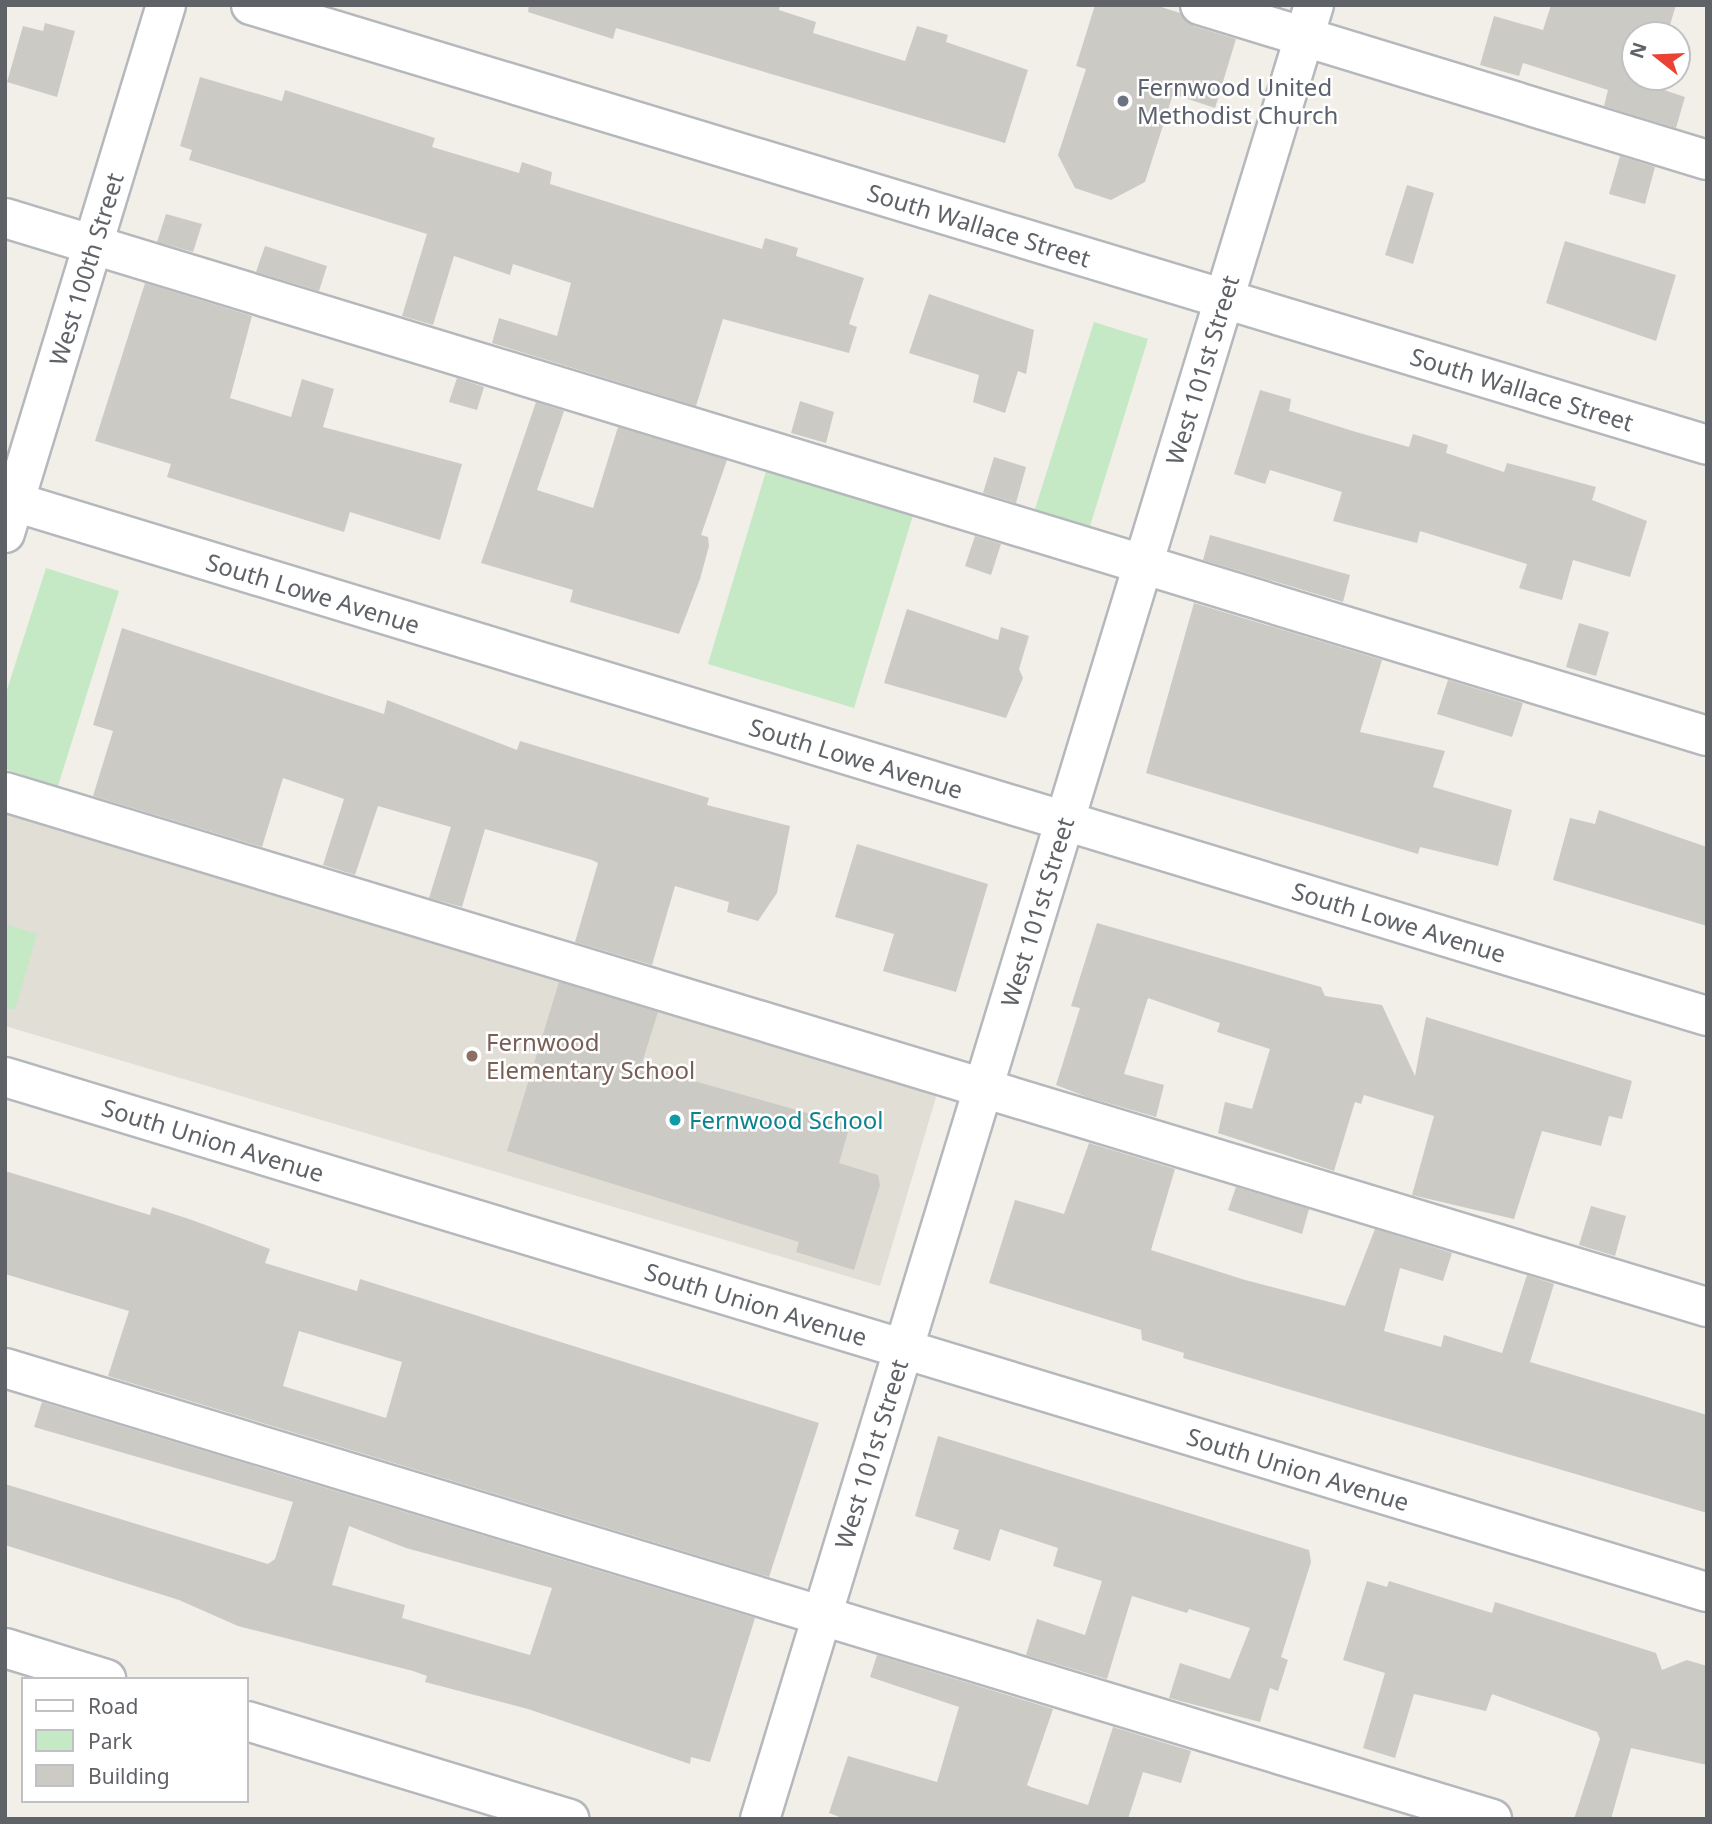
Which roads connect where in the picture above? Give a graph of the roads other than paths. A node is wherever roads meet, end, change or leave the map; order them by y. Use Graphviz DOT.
graph roads {
  1 [pos="166,5"];
  2 [pos="251,5"];
  3 [pos="1200,5"];
  4 [pos="1309,21"];
  5 [pos="1707,160"];
  6 [pos="5,218"];
  7 [pos="93,244"];
  8 [pos="1224,299"];
  9 [pos="1707,445"];
  10 [pos="8,511"];
  11 [pos="1143,564"];
  12 [pos="1707,736"];
  13 [pos="5,792"];
  14 [pos="1065,821"];
  15 [pos="1707,1016"];
  16 [pos="5,1077"];
  17 [pos="983,1088"];
  18 [pos="1707,1307"];
  19 [pos="903,1349"];
  20 [pos="5,1368"];
  21 [pos="1707,1592"];
  22 [pos="822,1617"];
  23 [pos="5,1648"];
  24 [pos="99,1677"];
  25 [pos="248,1721"];
  26 [pos="569,1819"];
  27 [pos="760,1819"];
  28 [pos="1492,1819"];
  1 -- 7 [label="street, West 100th Street"];
  2 -- 8 [label="street, South Wallace Street"];
  3 -- 4 [label="street"];
  4 -- 5 [label="street"];
  4 -- 8 [label="street, West 101st Street"];
  6 -- 7 [label="street"];
  7 -- 10 [label="street, West 100th Street"];
  7 -- 11 [label="street"];
  8 -- 9 [label="street, South Wallace Street"];
  8 -- 11 [label="street, West 101st Street"];
  10 -- 14 [label="street, South Lowe Avenue"];
  11 -- 12 [label="street"];
  11 -- 14 [label="street, West 101st Street"];
  13 -- 17 [label="street"];
  14 -- 15 [label="street, South Lowe Avenue"];
  14 -- 17 [label="street, West 101st Street"];
  16 -- 19 [label="street, South Union Avenue"];
  17 -- 18 [label="street"];
  17 -- 19 [label="street, West 101st Street"];
  19 -- 21 [label="street, South Union Avenue"];
  19 -- 22 [label="street, West 101st Street"];
  20 -- 22 [label="street"];
  22 -- 27 [label="street, West 101st Street"];
  22 -- 28 [label="street"];
  23 -- 24 [label="street"];
  25 -- 26 [label="street"];
}
